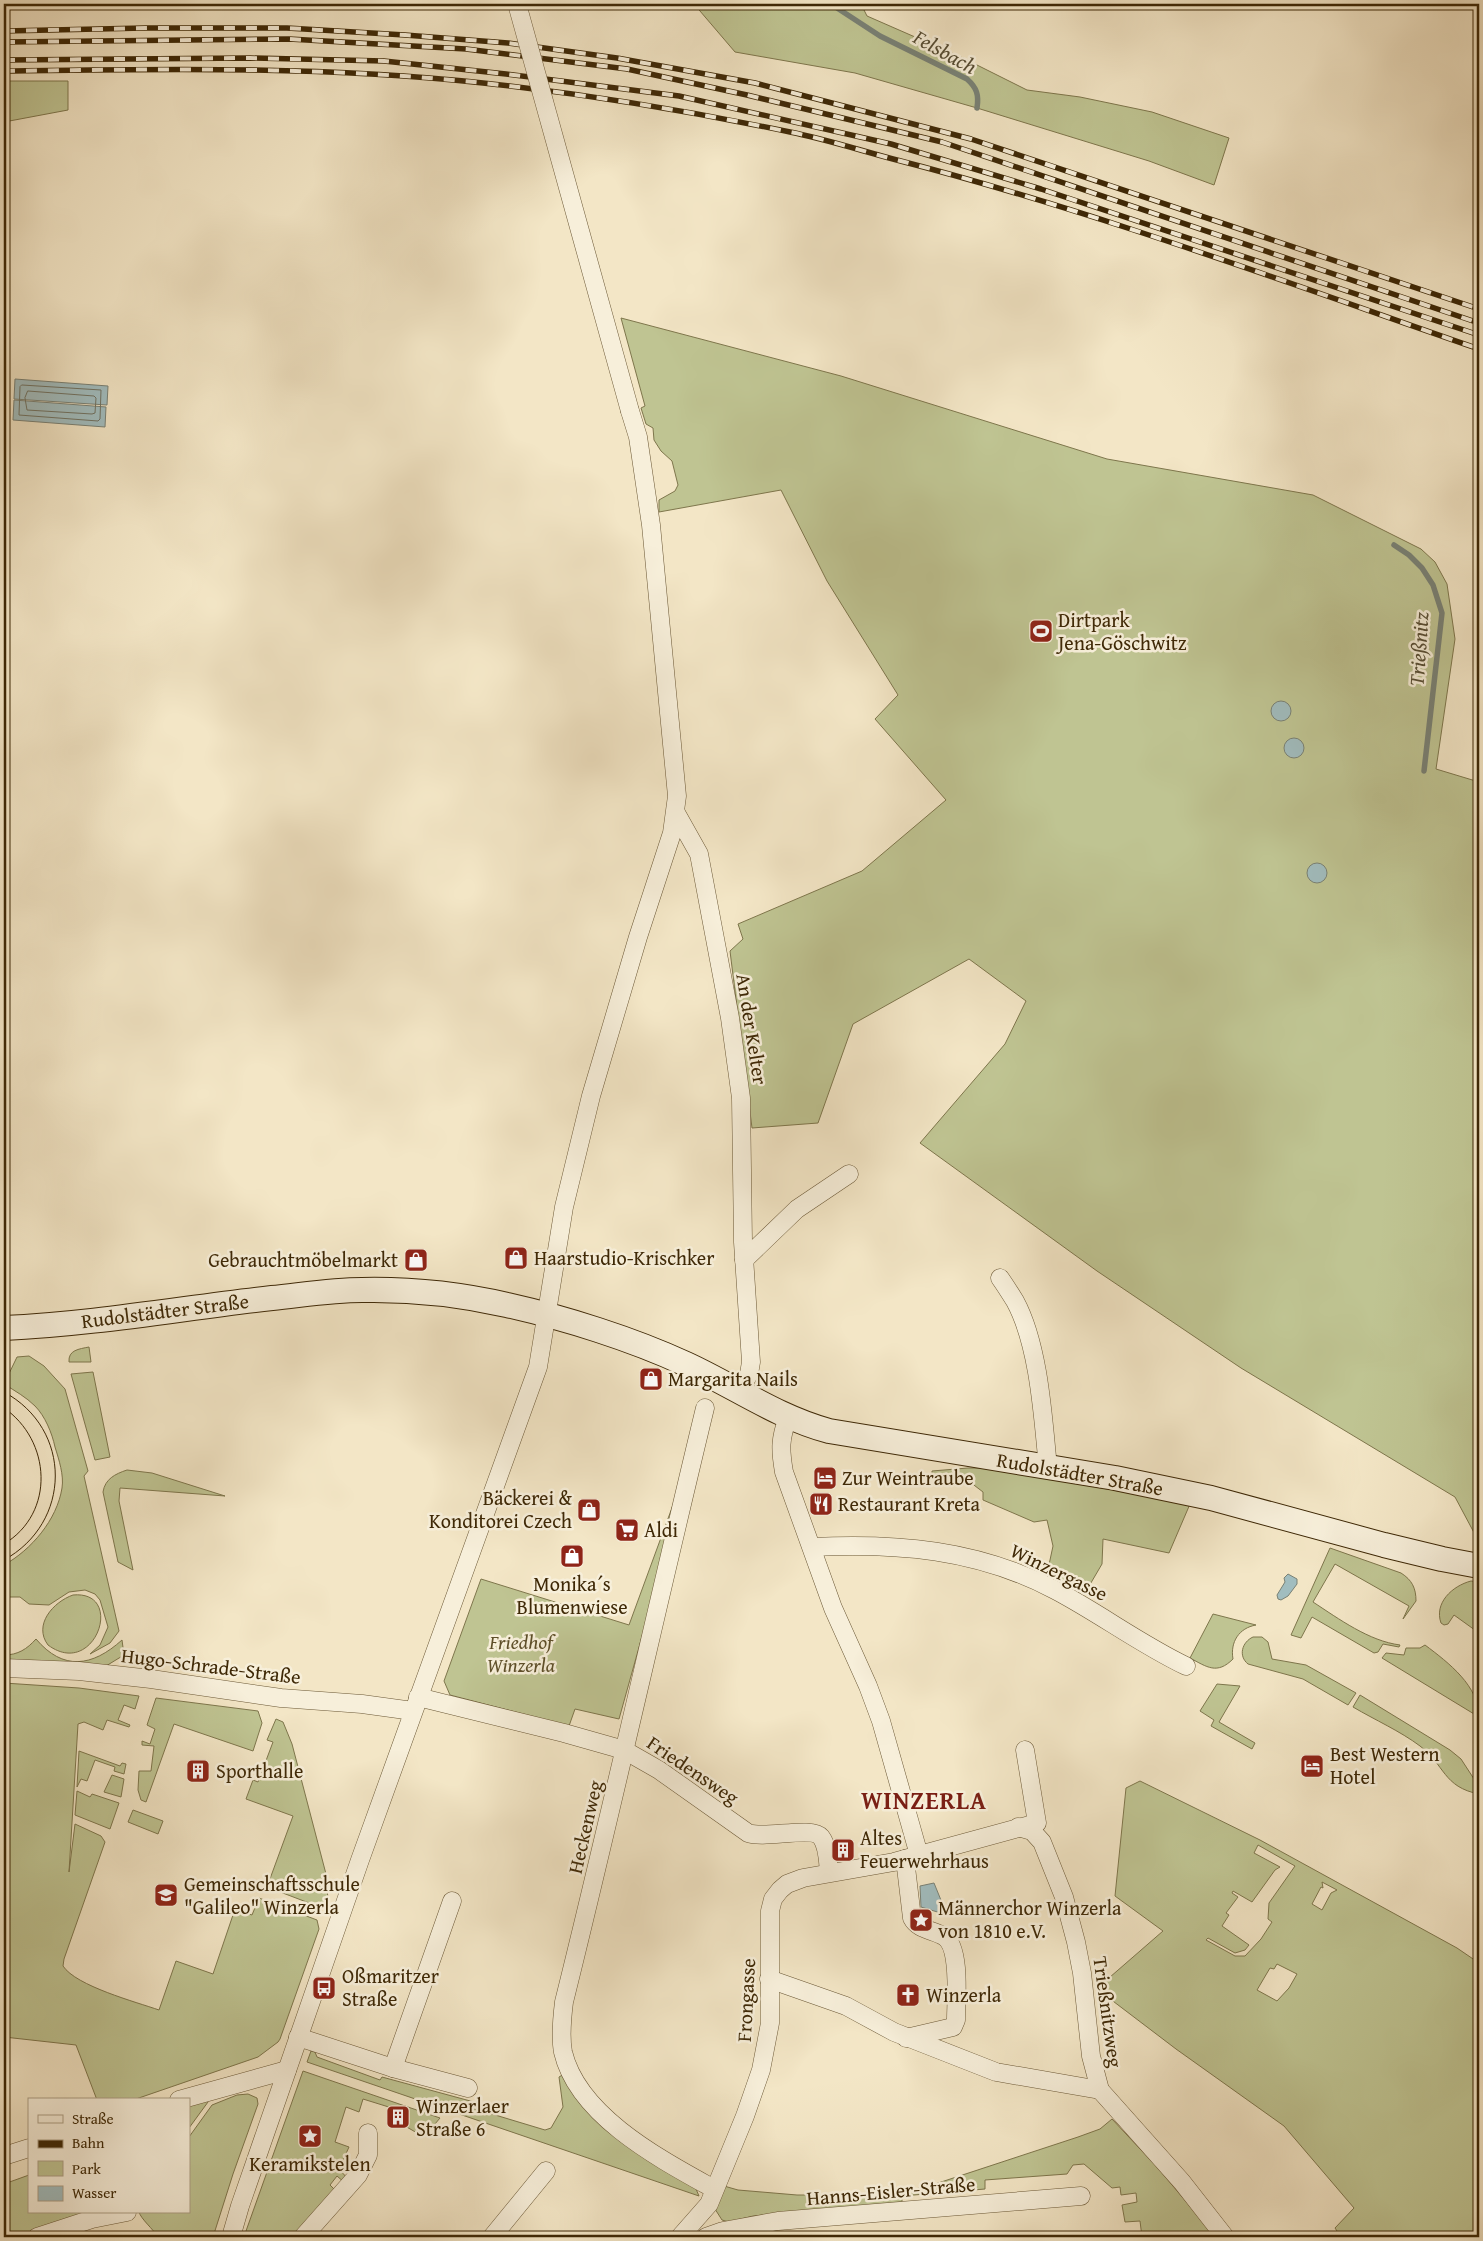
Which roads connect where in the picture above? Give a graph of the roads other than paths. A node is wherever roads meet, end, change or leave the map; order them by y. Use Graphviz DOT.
graph roads {
  1 [pos="517,4"];
  2 [pos="676,813"];
  3 [pos="848,1174"];
  4 [pos="744,1260"];
  5 [pos="1000,1278"];
  6 [pos="546,1316"];
  7 [pos="4,1328"];
  8 [pos="739,1392"];
  9 [pos="705,1408"];
  10 [pos="788,1417"];
  11 [pos="1048,1468"];
  12 [pos="812,1547"];
  13 [pos="1479,1566"];
  14 [pos="1186,1666"];
  15 [pos="4,1668"];
  16 [pos="416,1704"];
  17 [pos="624,1750"];
  18 [pos="1025,1750"];
  19 [pos="1018,1828"];
  20 [pos="912,1857"];
  21 [pos="829,1872"];
  22 [pos="452,1901"];
  23 [pos="769,1979"];
  24 [pos="298,2037"];
  25 [pos="906,2038"];
  26 [pos="393,2068"];
  27 [pos="286,2070"];
  28 [pos="468,2088"];
  29 [pos="1100,2090"];
  30 [pos="186,2098"];
  31 [pos="368,2133"];
  32 [pos="28,2148"];
  33 [pos="4,2156"];
  34 [pos="546,2171"];
  35 [pos="711,2196"];
  36 [pos="1081,2196"];
  37 [pos="117,2214"];
  38 [pos="718,2235"];
  39 [pos="37,2237"];
  40 [pos="232,2237"];
  41 [pos="303,2237"];
  42 [pos="492,2237"];
  43 [pos="680,2237"];
  44 [pos="1225,2237"];
  1 -- 2 [label="street, bridge"];
  2 -- 4 [label="street, An der Kelter"];
  2 -- 6 [label="street"];
  3 -- 4 [label="street"];
  4 -- 8 [label="street, An der Kelter"];
  5 -- 11 [label="street"];
  6 -- 7 [label="street, Rudolstädter Straße"];
  6 -- 8 [label="street, Rudolstädter Straße"];
  6 -- 16 [label="street"];
  8 -- 10 [label="street, Rudolstädter Straße"];
  9 -- 17 [label="street, Heckenweg"];
  10 -- 11 [label="street, Rudolstädter Straße"];
  10 -- 12 [label="street"];
  11 -- 13 [label="street, Rudolstädter Straße"];
  12 -- 14 [label="street, Winzergasse"];
  12 -- 20 [label="street"];
  15 -- 16 [label="street, Hugo-Schrade-Straße"];
  16 -- 17 [label="street, Friedensweg"];
  16 -- 24 [label="street"];
  17 -- 21 [label="street, Friedensweg"];
  17 -- 35 [label="street, Heckenweg"];
  18 -- 19 [label="street"];
  19 -- 20 [label="street"];
  19 -- 29 [label="street, Trießnitzweg"];
  20 -- 21 [label="street, Frongasse"];
  20 -- 25 [label="street"];
  21 -- 23 [label="street, Frongasse"];
  22 -- 26 [label="street"];
  23 -- 25 [label="street"];
  23 -- 35 [label="street, Frongasse"];
  24 -- 26 [label="street"];
  24 -- 27 [label="street"];
  25 -- 29 [label="street"];
  26 -- 28 [label="street"];
  27 -- 30 [label="street"];
  27 -- 40 [label="street"];
  29 -- 44 [label="street, Trießnitzweg"];
  31 -- 41 [label="street"];
  32 -- 33 [label="street"];
  34 -- 42 [label="street"];
  35 -- 38 [label="street"];
  35 -- 43 [label="street, Frongasse"];
  36 -- 38 [label="street, Hanns-Eisler-Straße"];
  37 -- 39 [label="street"];
}
